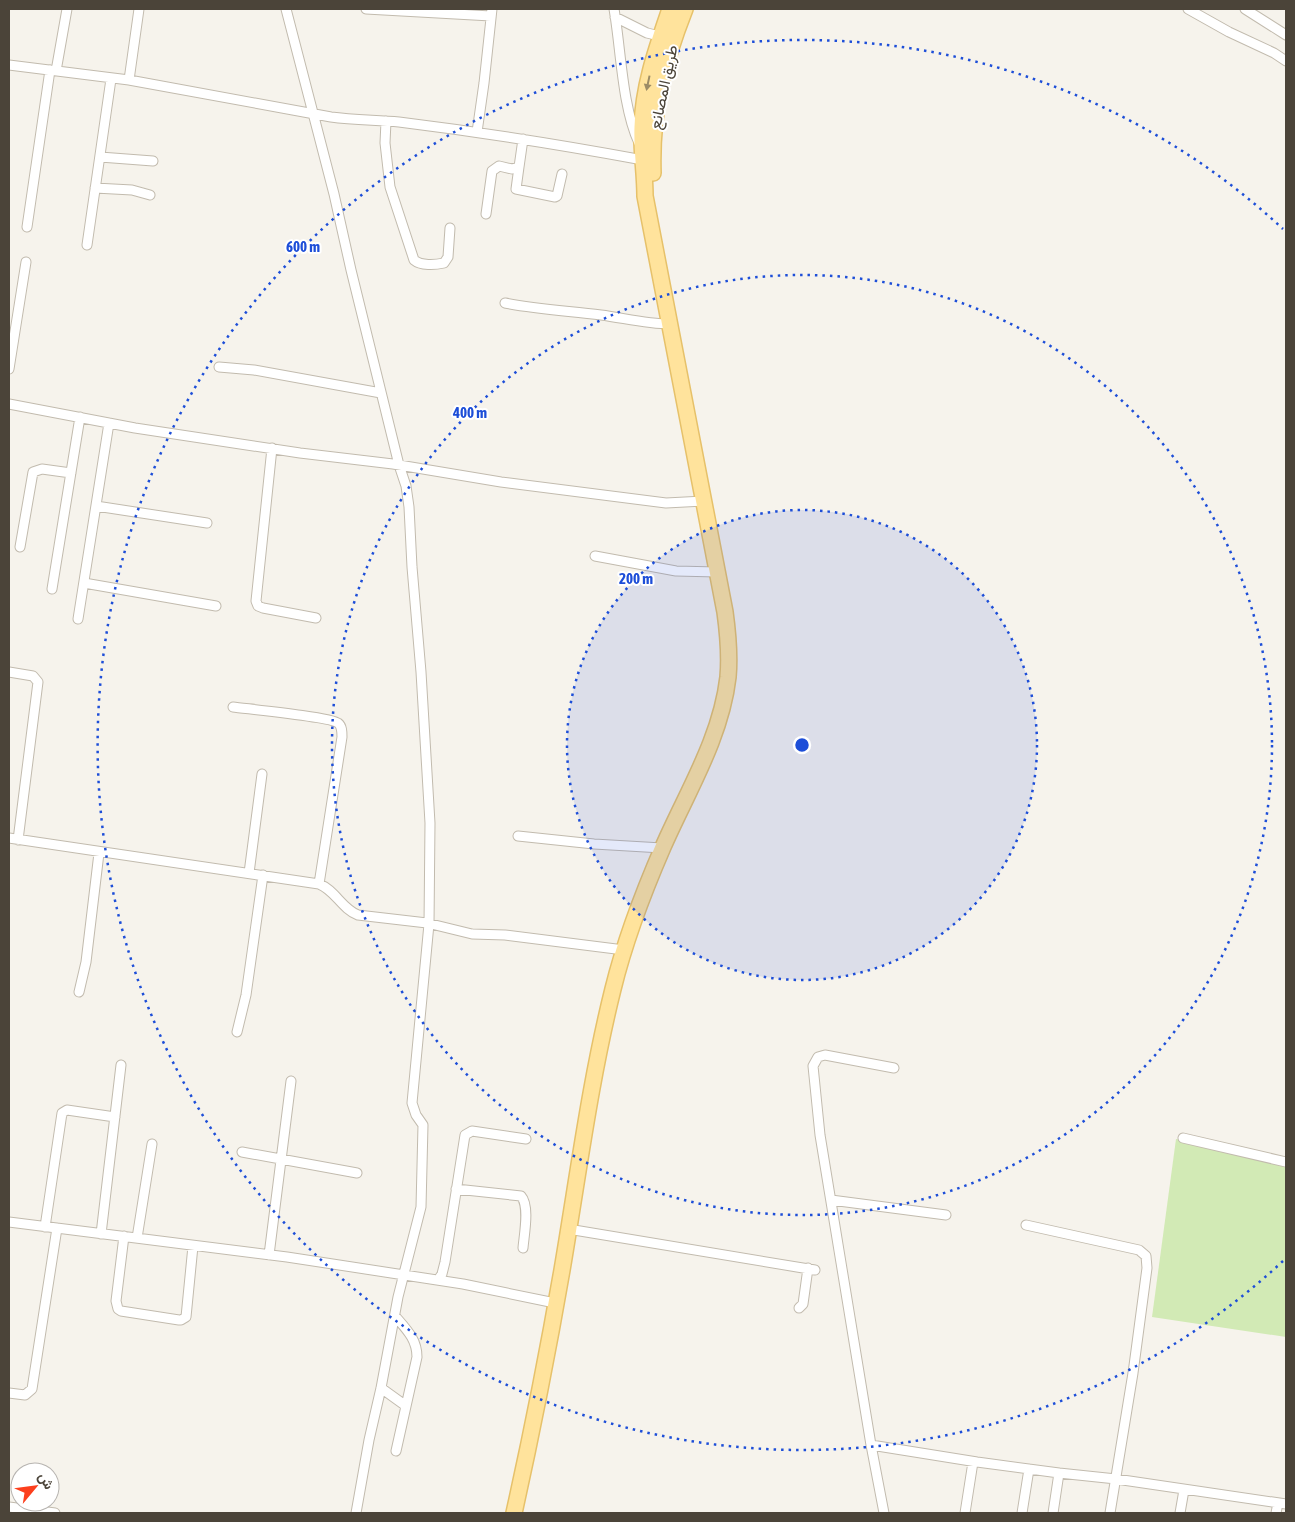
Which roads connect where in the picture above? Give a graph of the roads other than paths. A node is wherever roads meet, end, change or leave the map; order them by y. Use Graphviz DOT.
graph roads {
  1 [pos="67,9"];
  2 [pos="139,9"];
  3 [pos="286,9"];
  4 [pos="366,9"];
  5 [pos="670,9"];
  6 [pos="685,9"];
  7 [pos="1188,9"];
  8 [pos="1244,9"];
  9 [pos="492,12"];
  10 [pos="615,13"];
  11 [pos="1286,36"];
  12 [pos="667,37"];
  13 [pos="1286,62"];
  14 [pos="9,65"];
  15 [pos="53,71"];
  16 [pos="111,79"];
  17 [pos="128,80"];
  18 [pos="313,114"];
  19 [pos="386,121"];
  20 [pos="477,132"];
  21 [pos="523,140"];
  22 [pos="642,155"];
  23 [pos="100,157"];
  24 [pos="153,161"];
  25 [pos="519,167"];
  26 [pos="562,174"];
  27 [pos="95,188"];
  28 [pos="150,195"];
  29 [pos="486,214"];
  30 [pos="27,227"];
  31 [pos="651,227"];
  32 [pos="450,228"];
  33 [pos="87,245"];
  34 [pos="26,262"];
  35 [pos="504,303"];
  36 [pos="670,324"];
  37 [pos="219,367"];
  38 [pos="9,369"];
  39 [pos="381,393"];
  40 [pos="9,404"];
  41 [pos="80,417"];
  42 [pos="109,422"];
  43 [pos="272,448"];
  44 [pos="399,465"];
  45 [pos="70,473"];
  46 [pos="704,501"];
  47 [pos="96,506"];
  48 [pos="207,523"];
  49 [pos="20,547"];
  50 [pos="595,556"];
  51 [pos="716,572"];
  52 [pos="84,583"];
  53 [pos="52,589"];
  54 [pos="216,606"];
  55 [pos="316,618"];
  56 [pos="78,619"];
  57 [pos="9,672"];
  58 [pos="233,707"];
  59 [pos="262,774"];
  60 [pos="518,836"];
  61 [pos="13,839"];
  62 [pos="662,848"];
  63 [pos="99,852"];
  64 [pos="249,873"];
  65 [pos="263,875"];
  66 [pos="319,884"];
  67 [pos="429,924"];
  68 [pos="624,950"];
  69 [pos="79,992"];
  70 [pos="237,1032"];
  71 [pos="121,1065"];
  72 [pos="894,1068"];
  73 [pos="291,1081"];
  74 [pos="115,1118"];
  75 [pos="526,1138"];
  76 [pos="1183,1138"];
  77 [pos="152,1144"];
  78 [pos="242,1152"];
  79 [pos="281,1158"];
  80 [pos="1286,1162"];
  81 [pos="357,1173"];
  82 [pos="456,1189"];
  83 [pos="831,1200"];
  84 [pos="946,1215"];
  85 [pos="9,1222"];
  86 [pos="1026,1225"];
  87 [pos="45,1227"];
  88 [pos="57,1228"];
  89 [pos="568,1229"];
  90 [pos="101,1234"];
  91 [pos="124,1236"];
  92 [pos="138,1238"];
  93 [pos="193,1246"];
  94 [pos="523,1248"];
  95 [pos="269,1255"];
  96 [pos="403,1275"];
  97 [pos="438,1280"];
  98 [pos="555,1303"];
  99 [pos="799,1308"];
  100 [pos="395,1316"];
  101 [pos="380,1388"];
  102 [pos="9,1393"];
  103 [pos="406,1406"];
  104 [pos="871,1445"];
  105 [pos="396,1451"];
  106 [pos="973,1462"];
  107 [pos="1029,1469"];
  108 [pos="1060,1474"];
  109 [pos="1116,1479"];
  110 [pos="1184,1490"];
  111 [pos="1282,1504"];
  112 [pos="9,1507"];
  113 [pos="55,1513"];
  114 [pos="356,1513"];
  115 [pos="514,1513"];
  116 [pos="884,1513"];
  117 [pos="966,1513"];
  118 [pos="1022,1513"];
  119 [pos="1053,1513"];
  120 [pos="1110,1513"];
  121 [pos="1180,1513"];
  122 [pos="1276,1513"];
  1 -- 15 [label="street"];
  2 -- 17 [label="street"];
  3 -- 18 [label="street"];
  4 -- 9 [label="street"];
  5 -- 12 [label="main road, طريق المصانع"];
  6 -- 12 [label="main road, طريق المصانع"];
  7 -- 13 [label="street"];
  8 -- 11 [label="street"];
  9 -- 20 [label="street"];
  10 -- 12 [label="street"];
  10 -- 22 [label="street"];
  12 -- 22 [label="main road, one-way"];
  12 -- 31 [label="main road, طريق المصانع"];
  14 -- 15 [label="street"];
  15 -- 16 [label="street"];
  15 -- 30 [label="street"];
  16 -- 17 [label="street"];
  16 -- 23 [label="street"];
  17 -- 18 [label="street"];
  18 -- 19 [label="street"];
  18 -- 39 [label="street"];
  19 -- 20 [label="street"];
  19 -- 32 [label="street"];
  20 -- 21 [label="street"];
  21 -- 22 [label="street"];
  21 -- 25 [label="street"];
  22 -- 31 [label="main road"];
  23 -- 24 [label="street"];
  23 -- 27 [label="street"];
  25 -- 26 [label="street"];
  25 -- 29 [label="street"];
  27 -- 28 [label="street"];
  27 -- 33 [label="street"];
  31 -- 36 [label="main road"];
  34 -- 38 [label="street"];
  35 -- 36 [label="street"];
  36 -- 46 [label="main road"];
  37 -- 39 [label="street"];
  39 -- 44 [label="street"];
  40 -- 41 [label="street"];
  41 -- 42 [label="street"];
  41 -- 45 [label="street"];
  42 -- 43 [label="street"];
  42 -- 47 [label="street"];
  43 -- 44 [label="street"];
  43 -- 55 [label="street"];
  44 -- 46 [label="street"];
  44 -- 67 [label="street"];
  45 -- 49 [label="street"];
  45 -- 53 [label="street"];
  46 -- 51 [label="main road"];
  47 -- 48 [label="street"];
  47 -- 52 [label="street"];
  50 -- 51 [label="street"];
  51 -- 62 [label="main road"];
  52 -- 54 [label="street"];
  52 -- 56 [label="street"];
  57 -- 61 [label="street"];
  58 -- 66 [label="street"];
  59 -- 64 [label="street"];
  60 -- 62 [label="street"];
  61 -- 63 [label="street"];
  62 -- 68 [label="main road"];
  63 -- 64 [label="street"];
  63 -- 69 [label="street"];
  64 -- 65 [label="street"];
  65 -- 66 [label="street"];
  65 -- 70 [label="street"];
  66 -- 67 [label="street"];
  67 -- 68 [label="street"];
  67 -- 96 [label="street"];
  68 -- 89 [label="main road"];
  71 -- 74 [label="street"];
  72 -- 83 [label="street"];
  73 -- 79 [label="street"];
  74 -- 87 [label="street"];
  74 -- 90 [label="street"];
  75 -- 82 [label="street"];
  76 -- 80 [label="street"];
  77 -- 92 [label="street"];
  78 -- 79 [label="street"];
  79 -- 81 [label="street"];
  79 -- 95 [label="street"];
  82 -- 94 [label="street"];
  82 -- 97 [label="street"];
  83 -- 84 [label="street"];
  83 -- 104 [label="street"];
  85 -- 87 [label="street"];
  86 -- 109 [label="street"];
  87 -- 88 [label="street"];
  88 -- 90 [label="street"];
  88 -- 102 [label="street"];
  89 -- 98 [label="main road"];
  89 -- 99 [label="street"];
  90 -- 91 [label="street"];
  91 -- 92 [label="street"];
  91 -- 93 [label="street"];
  92 -- 93 [label="street"];
  93 -- 95 [label="street"];
  95 -- 96 [label="street"];
  96 -- 97 [label="street"];
  96 -- 100 [label="street"];
  97 -- 98 [label="street"];
  98 -- 115 [label="main road"];
  100 -- 101 [label="street"];
  100 -- 103 [label="street"];
  101 -- 103 [label="street"];
  101 -- 114 [label="street"];
  103 -- 105 [label="street"];
  104 -- 106 [label="street"];
  104 -- 116 [label="street"];
  106 -- 107 [label="street"];
  106 -- 117 [label="street"];
  107 -- 108 [label="street"];
  107 -- 118 [label="street"];
  108 -- 109 [label="street"];
  108 -- 119 [label="street"];
  109 -- 110 [label="street"];
  109 -- 120 [label="street"];
  110 -- 111 [label="street"];
  110 -- 121 [label="street"];
  111 -- 122 [label="street"];
  112 -- 113 [label="street"];
}
